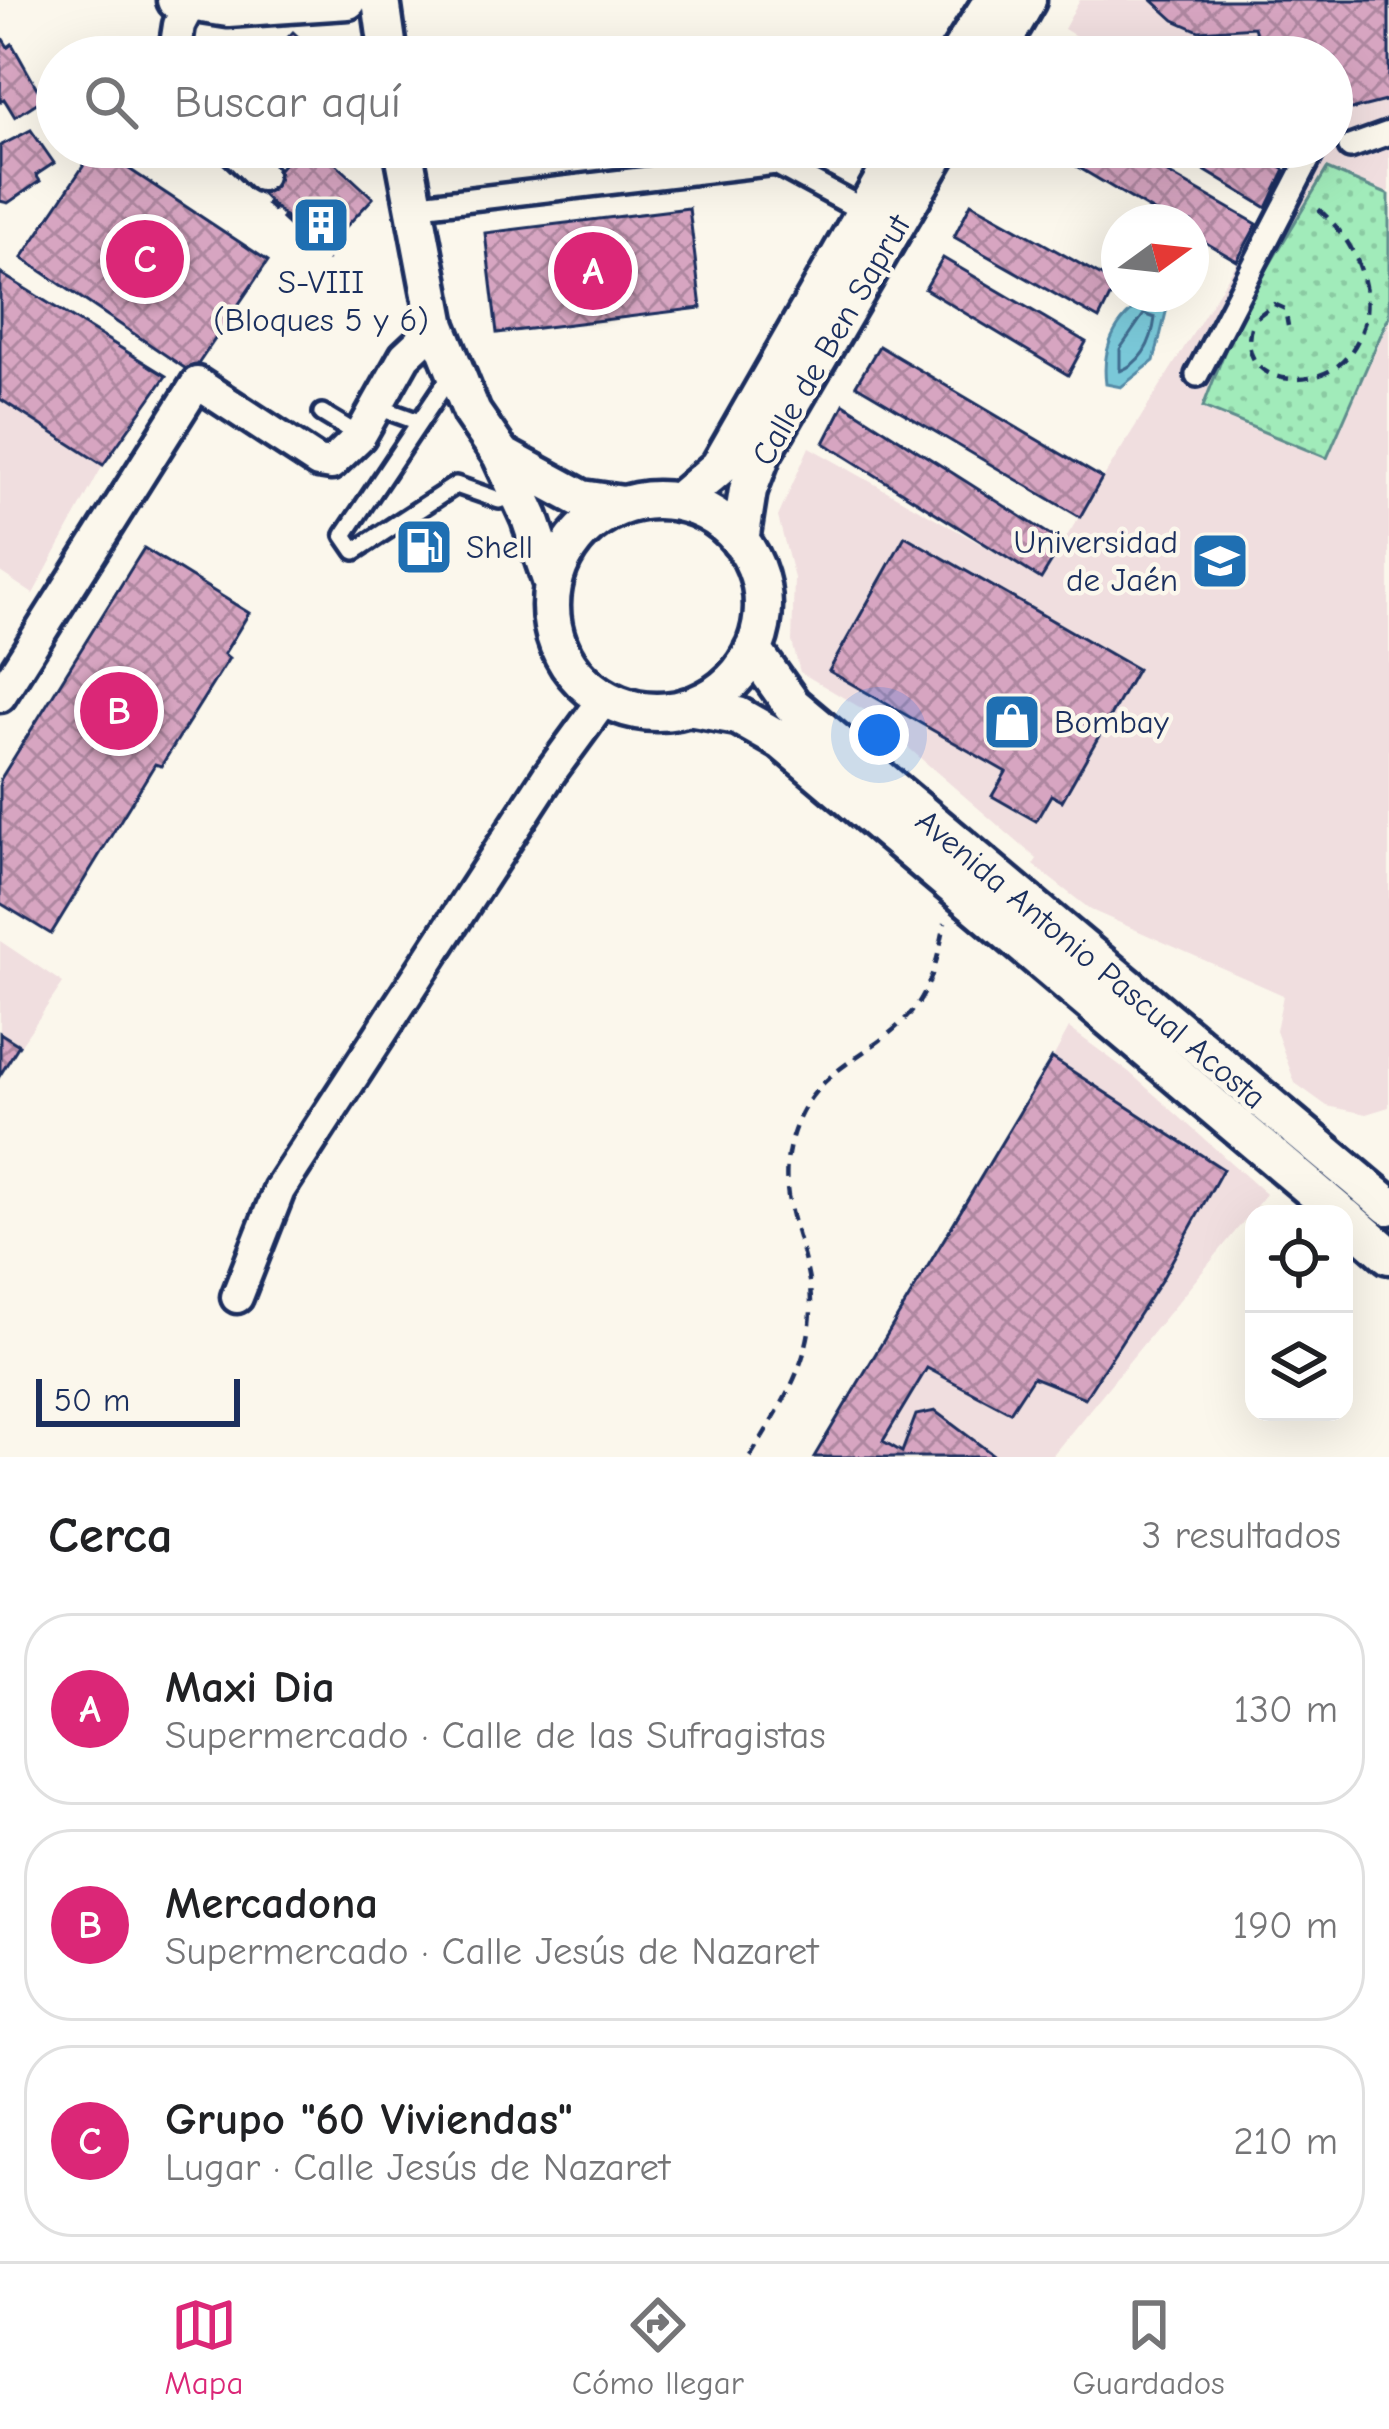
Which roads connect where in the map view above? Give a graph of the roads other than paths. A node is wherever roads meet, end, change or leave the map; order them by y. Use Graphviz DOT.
graph roads {
  1 [pos="348,0"];
  2 [pos="381,0"];
  3 [pos="992,0"];
  4 [pos="1027,0"];
  5 [pos="183,2"];
  6 [pos="177,36"];
  7 [pos="386,36"];
  8 [pos="970,36"];
  9 [pos="1006,36"];
  10 [pos="1389,133"];
  11 [pos="1353,145"];
  12 [pos="247,168"];
  13 [pos="406,168"];
  14 [pos="734,168"];
  15 [pos="785,168"];
  16 [pos="889,168"];
  17 [pos="929,168"];
  18 [pos="1304,168"];
  19 [pos="257,183"];
  20 [pos="412,206"];
  21 [pos="863,210"];
  22 [pos="436,326"];
  23 [pos="454,369"];
  24 [pos="1197,375"];
  25 [pos="375,406"];
  26 [pos="322,413"];
  27 [pos="418,422"];
  28 [pos="360,436"];
  29 [pos="501,455"];
  30 [pos="519,496"];
  31 [pos="678,502"];
  32 [pos="623,506"];
  33 [pos="740,541"];
  34 [pos="553,586"];
  35 [pos="753,650"];
  36 [pos="0,696"];
  37 [pos="605,698"];
  38 [pos="688,707"];
  39 [pos="1330,1205"];
  40 [pos="1389,1206"];
  41 [pos="1353,1224"];
  42 [pos="1389,1255"];
  43 [pos="237,1298"];
  1 -- 5 [label="street"];
  2 -- 7 [label="street"];
  3 -- 8 [label="street"];
  4 -- 9 [label="street"];
  5 -- 6 [label="street"];
  10 -- 11 [label="street"];
  12 -- 19 [label="street"];
  13 -- 20 [label="street"];
  14 -- 20 [label="street"];
  15 -- 21 [label="street"];
  16 -- 21 [label="street, Calle de Ben Saprut"];
  17 -- 33 [label="street, Calle de Ben Saprut"];
  18 -- 24 [label="street"];
  20 -- 22 [label="street"];
  21 -- 31 [label="street, Calle de Ben Saprut"];
  22 -- 23 [label="street"];
  22 -- 25 [label="street"];
  23 -- 27 [label="lane"];
  23 -- 29 [label="street"];
  25 -- 27 [label="lane"];
  25 -- 28 [label="street"];
  26 -- 28 [label="lane"];
  27 -- 30 [label="lane"];
  28 -- 36 [label="street"];
  29 -- 30 [label="street"];
  29 -- 32 [label="street"];
  30 -- 34 [label="street"];
  31 -- 32 [label="street"];
  31 -- 33 [label="street"];
  32 -- 34 [label="street"];
  33 -- 35 [label="street"];
  34 -- 37 [label="street"];
  35 -- 38 [label="street"];
  35 -- 40 [label="street, Avenida Antonio Pascual Acosta"];
  37 -- 38 [label="street"];
  37 -- 43 [label="street"];
  38 -- 39 [label="street, Avenida Antonio Pascual Acosta"];
  41 -- 42 [label="street, Avenida Antonio Pascual Acosta"];
}
